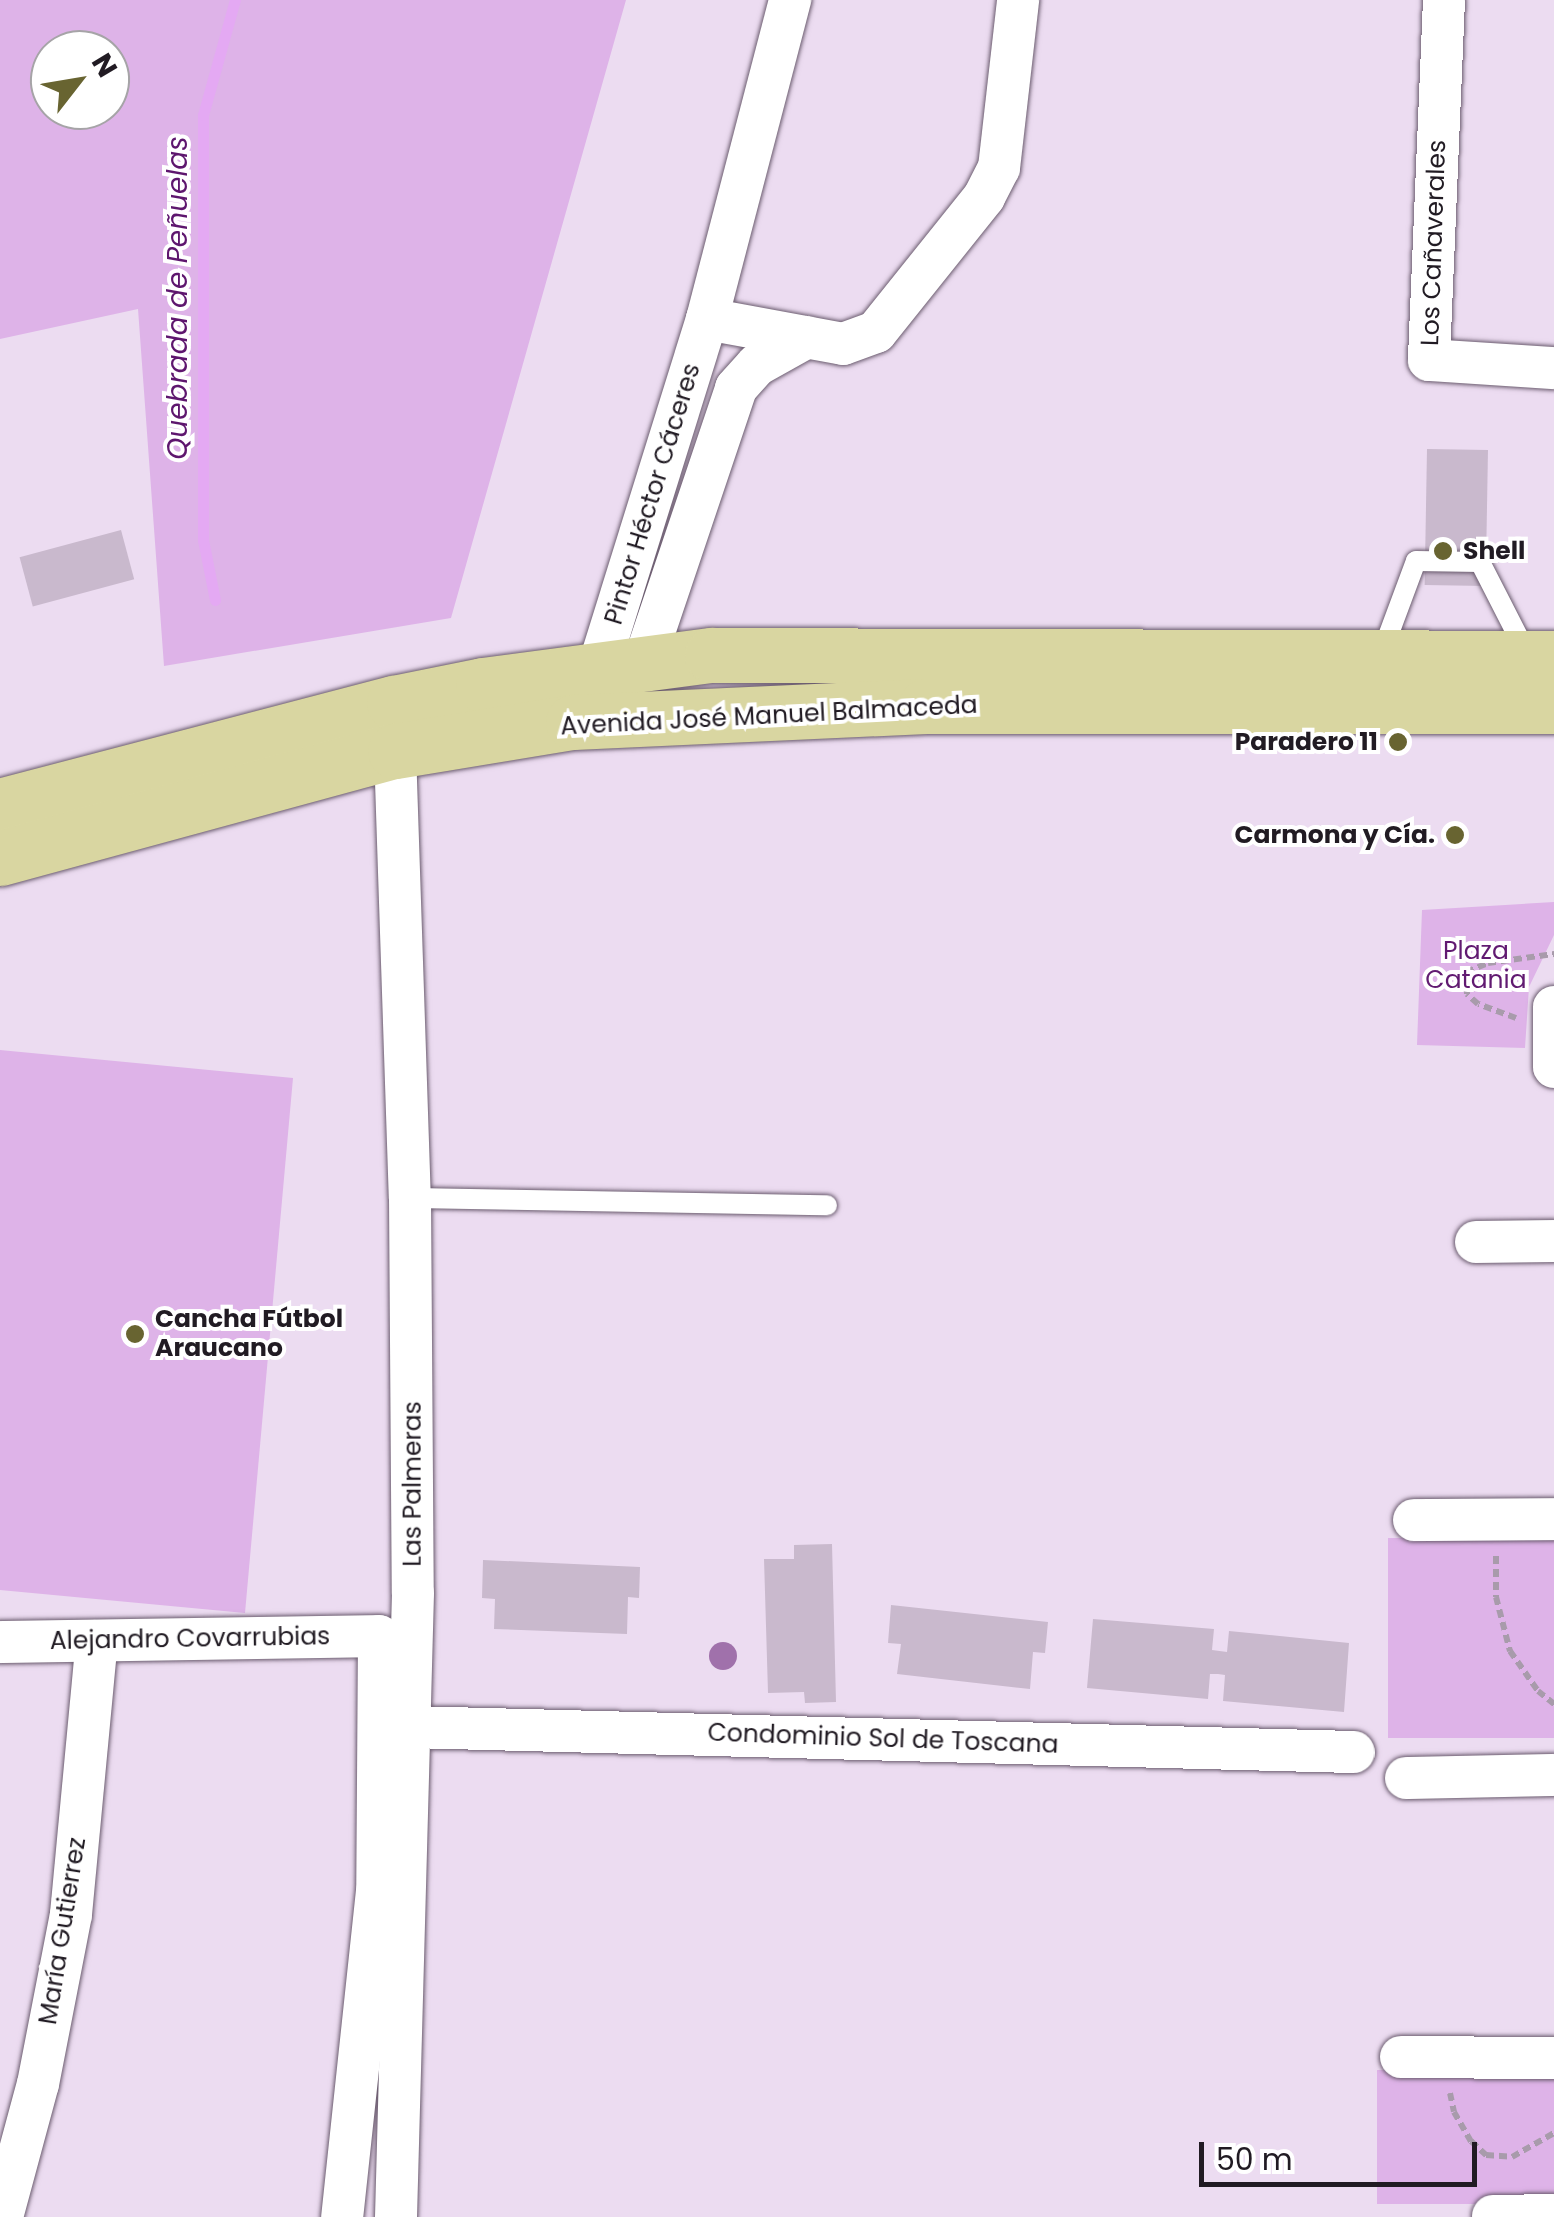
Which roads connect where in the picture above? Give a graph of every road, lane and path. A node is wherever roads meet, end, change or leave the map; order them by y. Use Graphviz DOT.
graph roads {
  1 [pos="790,0"];
  2 [pos="1018,0"];
  3 [pos="1444,0"];
  4 [pos="707,318"];
  5 [pos="807,337"];
  6 [pos="1554,368"];
  7 [pos="1381,657"];
  8 [pos="1541,658"];
  9 [pos="621,666"];
  10 [pos="1554,706"];
  11 [pos="395,751"];
  12 [pos="0,774"];
  13 [pos="141,792"];
  14 [pos="0,806"];
  15 [pos="0,858"];
  16 [pos="0,899"];
  17 [pos="1554,954"];
  18 [pos="1554,1007"];
  19 [pos="1553,1030"];
  20 [pos="1554,1068"];
  21 [pos="410,1198"];
  22 [pos="828,1205"];
  23 [pos="1554,1241"];
  24 [pos="1476,1242"];
  25 [pos="1554,1519"];
  26 [pos="1414,1520"];
  27 [pos="1496,1520"];
  28 [pos="97,1641"];
  29 [pos="0,1642"];
  30 [pos="1554,1704"];
  31 [pos="411,1727"];
  32 [pos="1354,1752"];
  33 [pos="1554,1775"];
  34 [pos="1406,1778"];
  35 [pos="1401,2057"];
  36 [pos="1445,2057"];
  37 [pos="1554,2058"];
  38 [pos="1554,2134"];
  39 [pos="1554,2214"];
  40 [pos="1493,2216"];
  41 [pos="2,2217"];
  42 [pos="342,2217"];
  43 [pos="396,2217"];
  1 -- 4 [label="street, Pintor Héctor Cáceres"];
  2 -- 5 [label="street"];
  3 -- 6 [label="street, Los Cañaverales"];
  4 -- 5 [label="street"];
  4 -- 9 [label="street, Pintor Héctor Cáceres"];
  5 -- 9 [label="street, Pintor Héctor Cáceres"];
  7 -- 8 [label="main road, Avenida José Manuel Balmaceda"];
  7 -- 8 [label="lane"];
  7 -- 9 [label="main road, Avenida José Manuel Balmaceda"];
  9 -- 13 [label="main road, Avenida José Manuel Balmaceda"];
  10 -- 11 [label="main road, Avenida José Manuel Balmaceda"];
  11 -- 13 [label="main road, Avenida José Manuel Balmaceda"];
  11 -- 21 [label="street, Las Palmeras"];
  12 -- 13 [label="main road"];
  13 -- 14 [label="main road, Avenida José Manuel Balmaceda"];
  13 -- 15 [label="main road, Avenida José Manuel Balmaceda"];
  13 -- 16 [label="main road"];
  17 -- 19 [label="path"];
  18 -- 19 [label="street"];
  19 -- 20 [label="street"];
  21 -- 22 [label="lane"];
  21 -- 31 [label="street, Las Palmeras"];
  23 -- 24 [label="street"];
  25 -- 27 [label="street"];
  26 -- 27 [label="street"];
  27 -- 30 [label="path"];
  28 -- 29 [label="street, Alejandro Covarrubias"];
  28 -- 41 [label="street, María Gutierrez"];
  28 -- 42 [label="street, Alejandro Covarrubias"];
  31 -- 32 [label="street, Condominio Sol de Toscana"];
  31 -- 43 [label="street, Las Palmeras"];
  33 -- 34 [label="street"];
  35 -- 36 [label="street"];
  36 -- 37 [label="street"];
  36 -- 38 [label="path"];
  39 -- 40 [label="street"];
}
